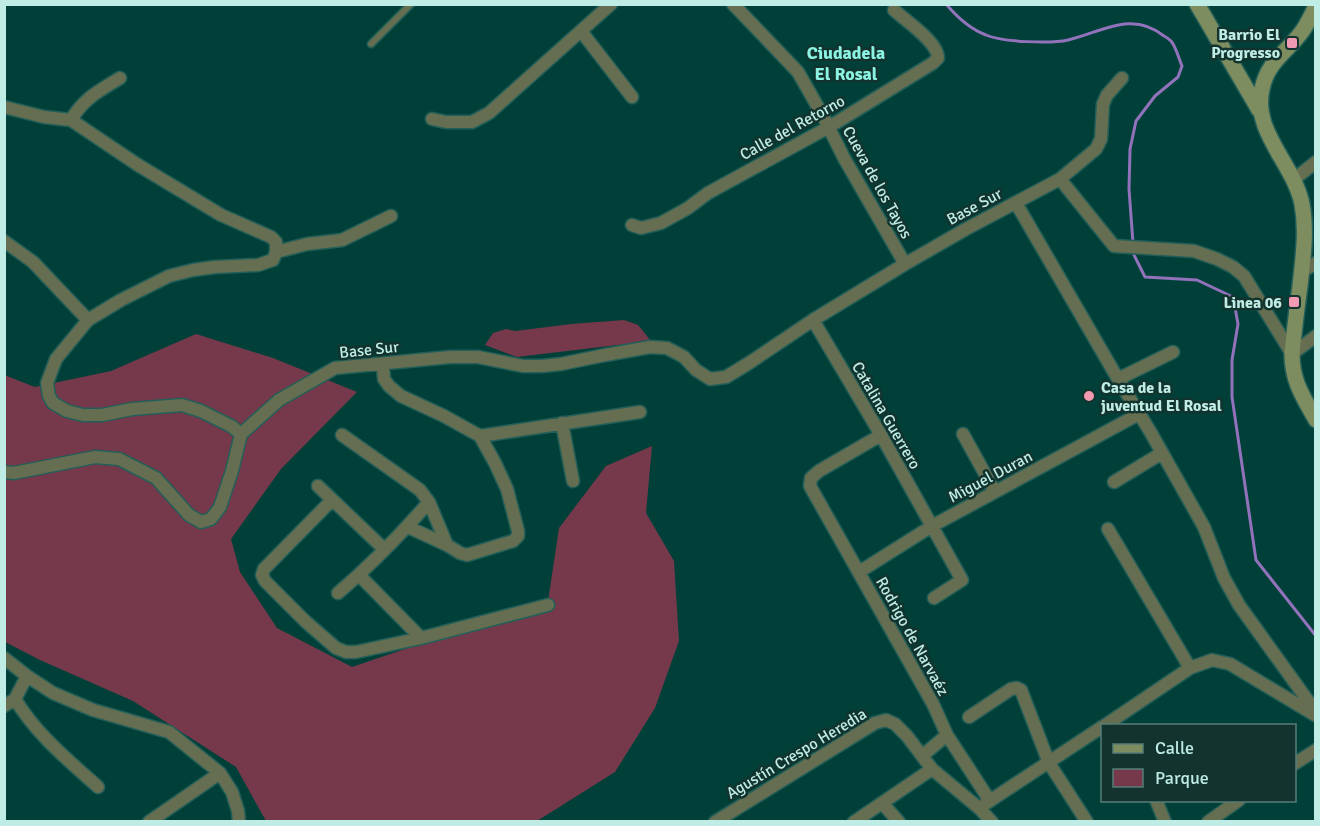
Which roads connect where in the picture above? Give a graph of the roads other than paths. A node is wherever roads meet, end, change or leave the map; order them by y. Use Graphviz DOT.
graph roads {
  1 [pos="411,4"];
  2 [pos="611,4"];
  3 [pos="733,4"];
  4 [pos="1197,4"];
  5 [pos="1316,6"];
  6 [pos="894,10"];
  7 [pos="581,31"];
  8 [pos="371,45"];
  9 [pos="120,78"];
  10 [pos="1122,78"];
  11 [pos="632,97"];
  12 [pos="4,107"];
  13 [pos="1259,110"];
  14 [pos="432,119"];
  15 [pos="71,120"];
  16 [pos="829,127"];
  17 [pos="1316,162"];
  18 [pos="1059,179"];
  19 [pos="1293,180"];
  20 [pos="1016,203"];
  21 [pos="392,216"];
  22 [pos="632,225"];
  23 [pos="4,241"];
  24 [pos="276,252"];
  25 [pos="1316,262"];
  26 [pos="905,264"];
  27 [pos="1301,272"];
  28 [pos="88,320"];
  29 [pos="813,320"];
  30 [pos="1316,336"];
  31 [pos="1173,352"];
  32 [pos="1292,354"];
  33 [pos="383,364"];
  34 [pos="1118,379"];
  35 [pos="640,412"];
  36 [pos="1139,414"];
  37 [pos="1316,420"];
  38 [pos="562,423"];
  39 [pos="241,434"];
  40 [pos="963,434"];
  41 [pos="342,435"];
  42 [pos="881,435"];
  43 [pos="480,436"];
  44 [pos="1162,453"];
  45 [pos="4,472"];
  46 [pos="573,482"];
  47 [pos="1114,482"];
  48 [pos="318,486"];
  49 [pos="995,492"];
  50 [pos="333,500"];
  51 [pos="429,502"];
  52 [pos="408,526"];
  53 [pos="932,526"];
  54 [pos="1108,529"];
  55 [pos="447,544"];
  56 [pos="384,549"];
  57 [pos="859,572"];
  58 [pos="359,575"];
  59 [pos="338,593"];
  60 [pos="934,598"];
  61 [pos="548,605"];
  62 [pos="421,638"];
  63 [pos="4,658"];
  64 [pos="1190,668"];
  65 [pos="27,676"];
  66 [pos="10,702"];
  67 [pos="1316,714"];
  68 [pos="969,717"];
  69 [pos="1106,724"];
  70 [pos="1101,727"];
  71 [pos="947,735"];
  72 [pos="1316,750"];
  73 [pos="922,756"];
  74 [pos="1049,763"];
  75 [pos="1296,763"];
  76 [pos="932,769"];
  77 [pos="220,773"];
  78 [pos="98,787"];
  79 [pos="1156,802"];
  80 [pos="1238,802"];
  81 [pos="882,803"];
  82 [pos="985,805"];
  83 [pos="149,822"];
  84 [pos="239,822"];
  85 [pos="715,822"];
  86 [pos="854,822"];
  87 [pos="898,822"];
  88 [pos="992,822"];
  89 [pos="1087,822"];
  90 [pos="1165,822"];
  91 [pos="1208,822"];
  1 -- 8 [label="lane"];
  2 -- 7 [label="street"];
  3 -- 16 [label="street, Cueva de los Tayos"];
  4 -- 13 [label="street"];
  5 -- 13 [label="street"];
  6 -- 16 [label="street, Calle del Retorno"];
  7 -- 11 [label="street"];
  7 -- 14 [label="street"];
  9 -- 15 [label="street"];
  10 -- 18 [label="street, Base Sur"];
  12 -- 15 [label="street"];
  13 -- 19 [label="street"];
  15 -- 24 [label="street"];
  16 -- 22 [label="street, Calle del Retorno"];
  16 -- 26 [label="street, Cueva de los Tayos"];
  17 -- 19 [label="street"];
  18 -- 20 [label="street, Base Sur"];
  18 -- 32 [label="street"];
  19 -- 27 [label="street"];
  20 -- 26 [label="street, Base Sur"];
  20 -- 34 [label="street"];
  21 -- 24 [label="street"];
  23 -- 28 [label="street"];
  24 -- 28 [label="street"];
  25 -- 27 [label="street"];
  26 -- 29 [label="street, Base Sur"];
  27 -- 32 [label="street"];
  28 -- 39 [label="street"];
  29 -- 33 [label="street, Base Sur"];
  29 -- 42 [label="street, Catalina Guerrero"];
  30 -- 32 [label="street"];
  31 -- 34 [label="street"];
  32 -- 37 [label="street"];
  33 -- 39 [label="street, Base Sur"];
  33 -- 43 [label="street"];
  34 -- 36 [label="street"];
  35 -- 38 [label="street"];
  36 -- 44 [label="street"];
  36 -- 49 [label="street, Miguel Duran"];
  38 -- 43 [label="street"];
  38 -- 46 [label="street"];
  39 -- 45 [label="street"];
  40 -- 49 [label="street"];
  41 -- 51 [label="street"];
  42 -- 53 [label="street, Catalina Guerrero"];
  42 -- 57 [label="street, Rodrigo de Narvaéz"];
  43 -- 55 [label="street"];
  44 -- 47 [label="street"];
  44 -- 67 [label="street"];
  48 -- 50 [label="street"];
  49 -- 53 [label="street, Miguel Duran"];
  50 -- 56 [label="street"];
  50 -- 62 [label="street"];
  51 -- 52 [label="street"];
  51 -- 55 [label="street"];
  52 -- 55 [label="street"];
  52 -- 56 [label="street"];
  53 -- 57 [label="street, Miguel Duran"];
  53 -- 60 [label="street, Catalina Guerrero"];
  54 -- 64 [label="street"];
  56 -- 58 [label="street"];
  57 -- 71 [label="street, Rodrigo de Narvaéz"];
  58 -- 59 [label="street"];
  58 -- 62 [label="street"];
  61 -- 62 [label="street"];
  63 -- 65 [label="street"];
  64 -- 67 [label="street"];
  64 -- 69 [label="street"];
  65 -- 66 [label="street"];
  65 -- 77 [label="street"];
  66 -- 78 [label="street"];
  68 -- 74 [label="street"];
  70 -- 74 [label="street"];
  71 -- 73 [label="street"];
  71 -- 82 [label="street, Rodrigo de Narvaéz"];
  72 -- 75 [label="street"];
  73 -- 76 [label="street"];
  73 -- 85 [label="street, Agustín Crespo Heredia"];
  74 -- 82 [label="street"];
  74 -- 89 [label="street"];
  76 -- 81 [label="street"];
  76 -- 82 [label="street"];
  77 -- 83 [label="street"];
  77 -- 84 [label="street"];
  79 -- 90 [label="street"];
  80 -- 91 [label="street"];
  81 -- 86 [label="street"];
  81 -- 87 [label="street"];
  82 -- 88 [label="street"];
}
